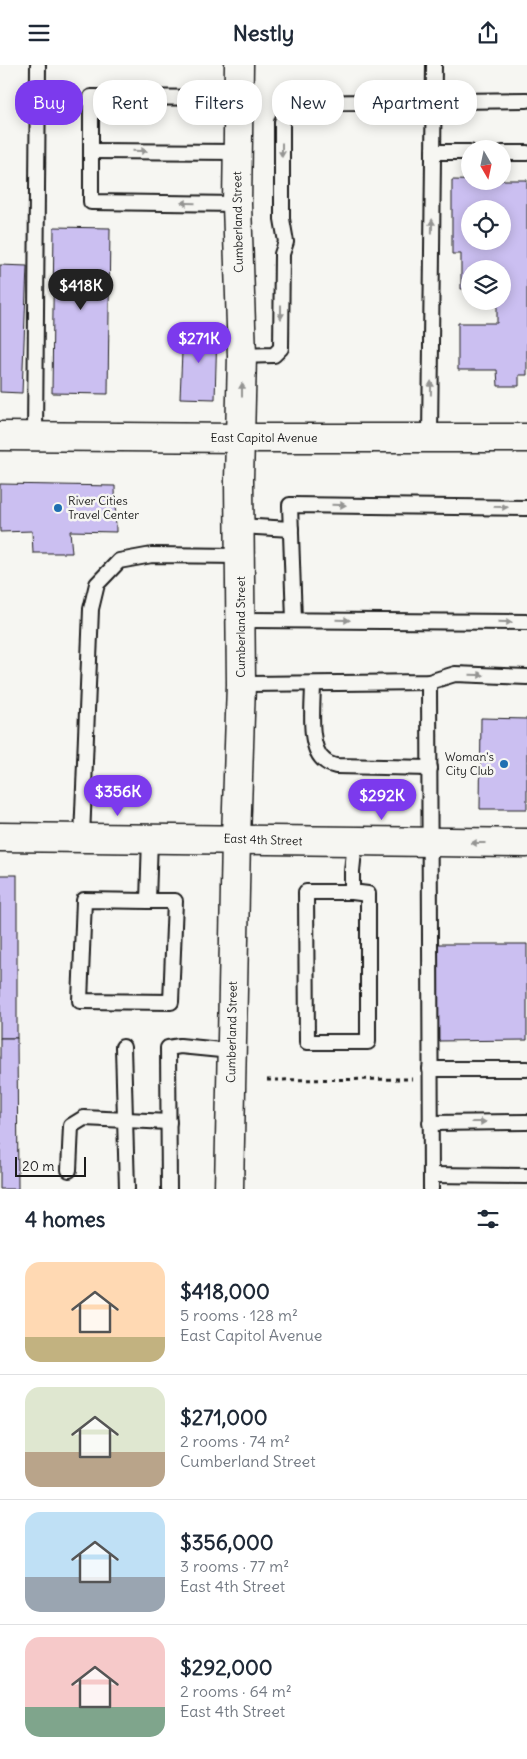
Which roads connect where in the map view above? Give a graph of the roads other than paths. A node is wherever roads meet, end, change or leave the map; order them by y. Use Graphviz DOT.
graph roads {
  1 [pos="38,65"];
  2 [pos="239,65"];
  3 [pos="434,65"];
  4 [pos="239,80"];
  5 [pos="434,80"];
  6 [pos="177,98"];
  7 [pos="477,100"];
  8 [pos="527,100"];
  9 [pos="354,102"];
  10 [pos="238,125"];
  11 [pos="434,125"];
  12 [pos="91,151"];
  13 [pos="238,152"];
  14 [pos="433,152"];
  15 [pos="461,152"];
  16 [pos="511,153"];
  17 [pos="527,153"];
  18 [pos="237,204"];
  19 [pos="242,356"];
  20 [pos="0,436"];
  21 [pos="35,436"];
  22 [pos="430,437"];
  23 [pos="241,438"];
  24 [pos="527,438"];
  25 [pos="527,508"];
  26 [pos="240,525"];
  27 [pos="291,529"];
  28 [pos="240,555"];
  29 [pos="241,620"];
  30 [pos="294,620"];
  31 [pos="527,622"];
  32 [pos="527,677"];
  33 [pos="430,682"];
  34 [pos="313,684"];
  35 [pos="241,685"];
  36 [pos="430,768"];
  37 [pos="0,837"];
  38 [pos="82,838"];
  39 [pos="150,838"];
  40 [pos="236,839"];
  41 [pos="355,842"];
  42 [pos="430,842"];
  43 [pos="527,843"];
  44 [pos="352,892"];
  45 [pos="148,901"];
  46 [pos="123,1047"];
  47 [pos="232,1051"];
  48 [pos="527,1069"];
  49 [pos="430,1074"];
  50 [pos="125,1120"];
  51 [pos="169,1122"];
  52 [pos="527,1122"];
  53 [pos="430,1123"];
  54 [pos="69,1169"];
  55 [pos="431,1175"];
  56 [pos="527,1176"];
  57 [pos="127,1189"];
  58 [pos="169,1189"];
  59 [pos="229,1189"];
  60 [pos="431,1189"];
  1 -- 21 [label="lane"];
  2 -- 4 [label="main road, Cumberland Street"];
  3 -- 5 [label="lane"];
  6 -- 12 [label="lane"];
  7 -- 8 [label="lane"];
  9 -- 19 [label="lane, one-way"];
  10 -- 13 [label="main road, Cumberland Street"];
  11 -- 14 [label="lane"];
  12 -- 13 [label="lane, one-way"];
  18 -- 12 [label="lane, one-way"];
  13 -- 18 [label="main road, Cumberland Street"];
  14 -- 15 [label="lane"];
  22 -- 14 [label="lane, one-way"];
  16 -- 17 [label="lane"];
  18 -- 19 [label="main road, Cumberland Street"];
  23 -- 19 [label="main road, Cumberland Street, one-way"];
  20 -- 21 [label="main road, East Capitol Avenue"];
  21 -- 23 [label="main road, East Capitol Avenue"];
  22 -- 23 [label="main road, East Capitol Avenue"];
  22 -- 24 [label="main road, East Capitol Avenue"];
  23 -- 26 [label="main road, Cumberland Street"];
  27 -- 25 [label="lane, one-way"];
  26 -- 27 [label="lane"];
  26 -- 28 [label="main road, Cumberland Street"];
  27 -- 30 [label="lane"];
  28 -- 29 [label="main road, Cumberland Street"];
  28 -- 38 [label="lane"];
  29 -- 30 [label="lane"];
  29 -- 35 [label="main road, Cumberland Street"];
  30 -- 31 [label="lane, one-way"];
  33 -- 32 [label="lane, one-way"];
  33 -- 34 [label="lane"];
  33 -- 36 [label="lane"];
  34 -- 35 [label="lane"];
  34 -- 36 [label="lane"];
  35 -- 40 [label="main road, Cumberland Street"];
  36 -- 42 [label="lane"];
  37 -- 38 [label="main road, East 4th Street"];
  38 -- 39 [label="main road, East 4th Street"];
  39 -- 40 [label="main road, East 4th Street"];
  39 -- 45 [label="lane"];
  40 -- 41 [label="main road, East 4th Street"];
  40 -- 47 [label="main road, Cumberland Street"];
  41 -- 42 [label="main road, East 4th Street"];
  41 -- 44 [label="lane"];
  43 -- 42 [label="main road, East 4th Street, one-way"];
  42 -- 49 [label="lane"];
  44 -- 44 [label="lane"];
  45 -- 45 [label="lane"];
  46 -- 50 [label="lane"];
  47 -- 51 [label="lane"];
  47 -- 59 [label="main road, Cumberland Street"];
  48 -- 49 [label="lane"];
  49 -- 53 [label="lane"];
  50 -- 51 [label="lane"];
  50 -- 54 [label="lane"];
  50 -- 57 [label="lane"];
  51 -- 58 [label="lane"];
  53 -- 52 [label="lane, one-way"];
  53 -- 55 [label="lane"];
  55 -- 56 [label="lane"];
  55 -- 60 [label="lane"];
}
